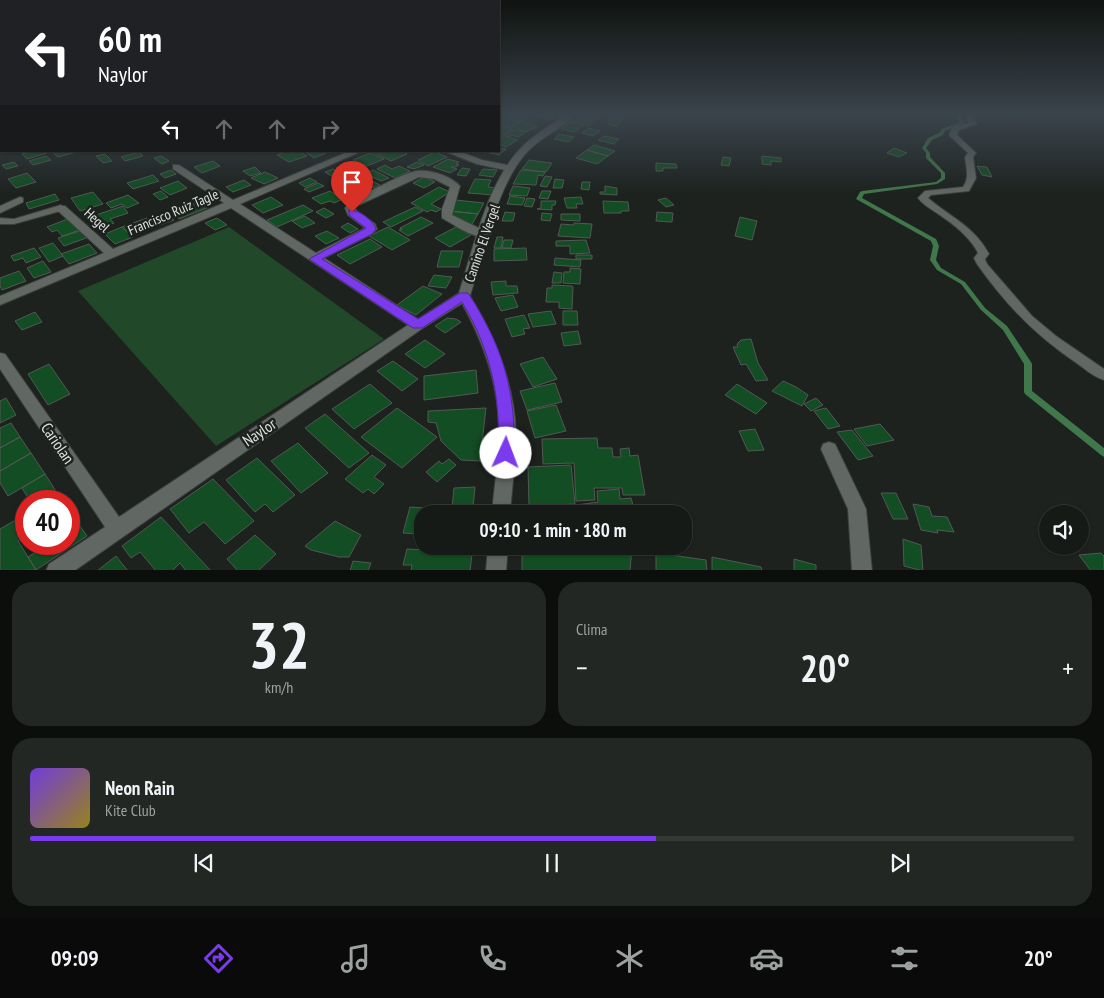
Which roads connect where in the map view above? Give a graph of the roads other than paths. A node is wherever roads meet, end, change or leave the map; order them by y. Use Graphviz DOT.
graph roads {
  1 [pos="534,141"];
  2 [pos="959,141"];
  3 [pos="356,152"];
  4 [pos="451,152"];
  5 [pos="176,167"];
  6 [pos="510,168"];
  7 [pos="20,200"];
  8 [pos="231,204"];
  9 [pos="61,208"];
  10 [pos="0,210"];
  11 [pos="0,221"];
  12 [pos="485,234"];
  13 [pos="112,254"];
  14 [pos="314,259"];
  15 [pos="464,296"];
  16 [pos="0,301"];
  17 [pos="418,325"];
  18 [pos="0,358"];
  19 [pos="1104,375"];
  20 [pos="829,449"];
  21 [pos="502,505"];
  22 [pos="116,528"];
  23 [pos="497,555"];
  24 [pos="56,570"];
  25 [pos="496,570"];
  26 [pos="862,570"];
  1 -- 6 [label="street, Camino El Vergel"];
  2 -- 19 [label="lane"];
  3 -- 8 [label="street, Francisco Ruiz Tagle"];
  4 -- 6 [label="street"];
  5 -- 8 [label="street"];
  6 -- 12 [label="street, Camino El Vergel"];
  7 -- 10 [label="lane"];
  8 -- 13 [label="street, Francisco Ruiz Tagle"];
  8 -- 14 [label="street"];
  9 -- 11 [label="lane"];
  9 -- 13 [label="street, Hegel"];
  12 -- 14 [label="street"];
  12 -- 15 [label="street, Camino El Vergel"];
  13 -- 16 [label="street, Francisco Ruiz Tagle"];
  14 -- 17 [label="street"];
  15 -- 17 [label="street, Naylor"];
  15 -- 21 [label="street, Camino El Vergel"];
  17 -- 22 [label="street, Naylor"];
  18 -- 22 [label="street, Cariolan"];
  20 -- 26 [label="street"];
  22 -- 24 [label="street, Naylor"];
  23 -- 25 [label="street"];
}
